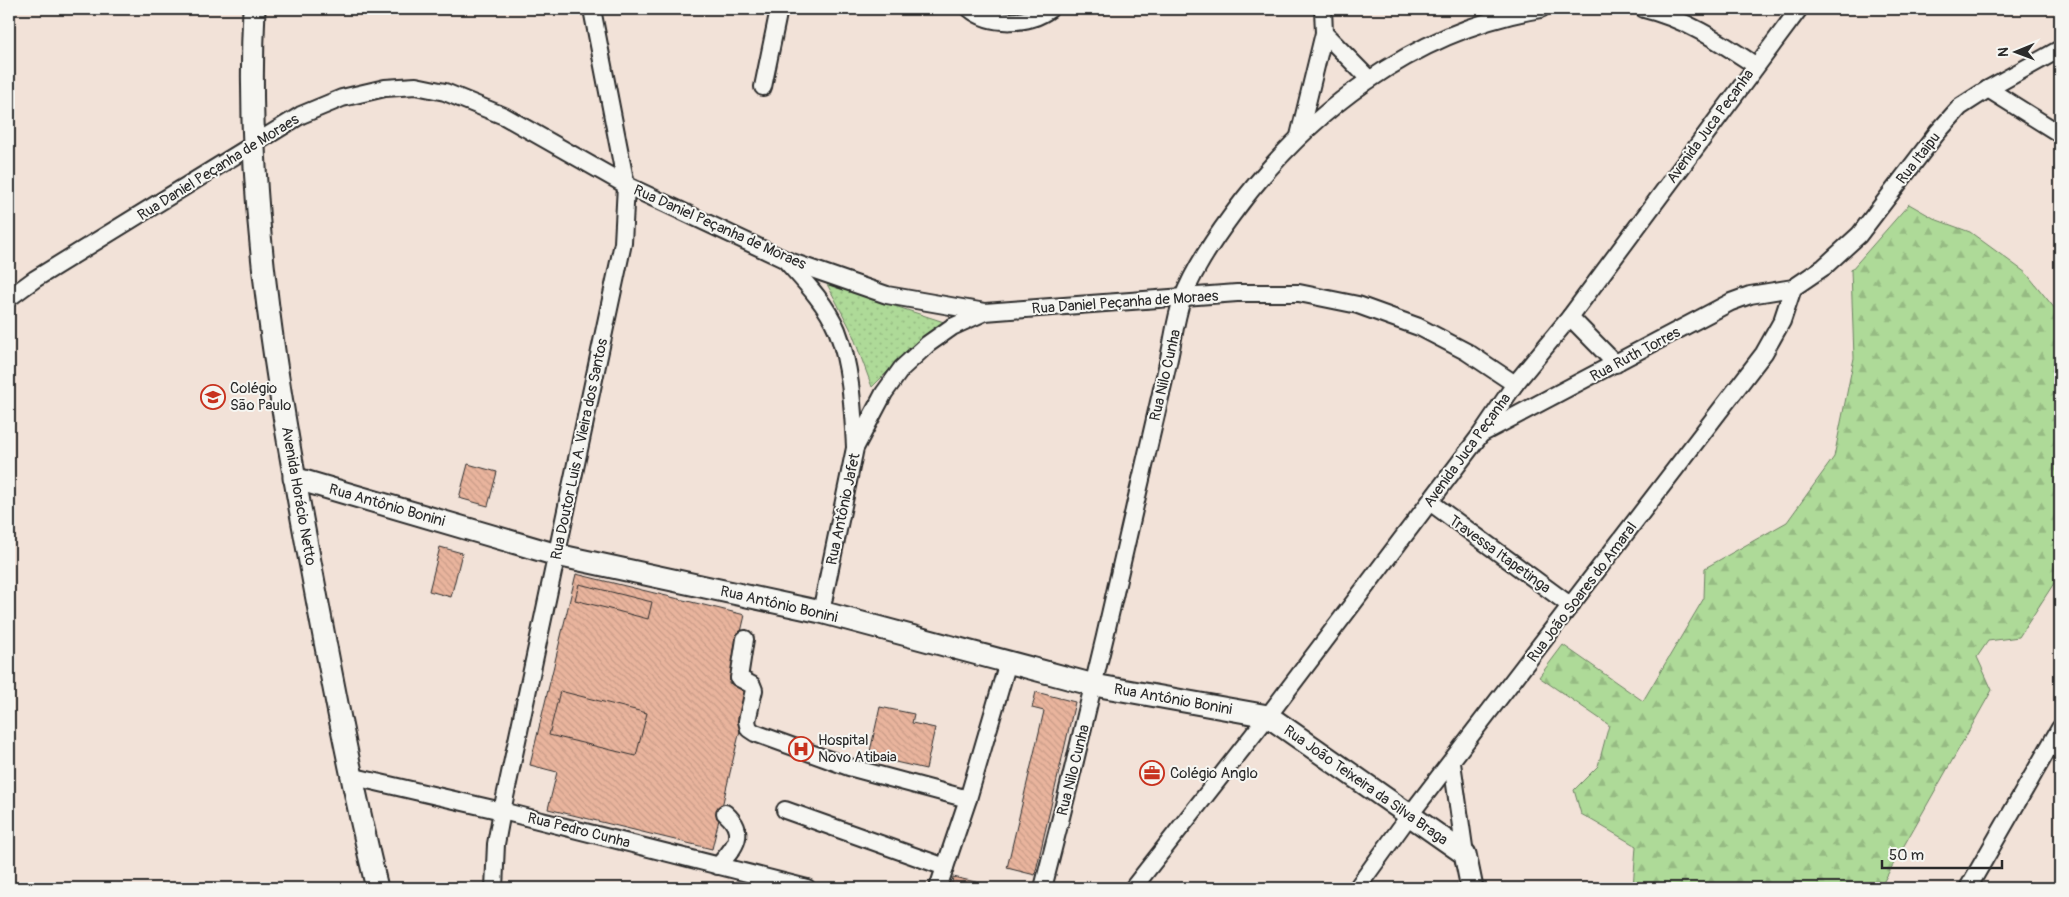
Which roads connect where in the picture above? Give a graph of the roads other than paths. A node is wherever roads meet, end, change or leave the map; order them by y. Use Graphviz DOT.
graph roads {
  1 [pos="254,9"];
  2 [pos="592,9"];
  3 [pos="779,9"];
  4 [pos="970,9"];
  5 [pos="1050,9"];
  6 [pos="1323,9"];
  7 [pos="1541,9"];
  8 [pos="1644,9"];
  9 [pos="1798,9"];
  10 [pos="1324,33"];
  11 [pos="2060,49"];
  12 [pos="1755,65"];
  13 [pos="1369,79"];
  14 [pos="763,87"];
  15 [pos="1988,89"];
  16 [pos="2060,134"];
  17 [pos="1299,136"];
  18 [pos="253,146"];
  19 [pos="626,184"];
  20 [pos="786,260"];
  21 [pos="1793,288"];
  22 [pos="9,298"];
  23 [pos="1183,298"];
  24 [pos="986,312"];
  25 [pos="1570,317"];
  26 [pos="1616,364"];
  27 [pos="1515,384"];
  28 [pos="852,393"];
  29 [pos="884,393"];
  30 [pos="1481,434"];
  31 [pos="855,448"];
  32 [pos="294,478"];
  33 [pos="1430,502"];
  34 [pos="556,555"];
  35 [pos="1571,606"];
  36 [pos="821,612"];
  37 [pos="745,639"];
  38 [pos="1008,662"];
  39 [pos="1094,685"];
  40 [pos="1268,716"];
  41 [pos="2060,728"];
  42 [pos="1452,763"];
  43 [pos="350,776"];
  44 [pos="968,799"];
  45 [pos="785,810"];
  46 [pos="502,811"];
  47 [pos="725,813"];
  48 [pos="1409,816"];
  49 [pos="1465,854"];
  50 [pos="718,866"];
  51 [pos="945,867"];
  52 [pos="377,888"];
  53 [pos="494,888"];
  54 [pos="807,888"];
  55 [pos="938,888"];
  56 [pos="1043,888"];
  57 [pos="1133,888"];
  58 [pos="1357,888"];
  59 [pos="1472,888"];
  60 [pos="1968,888"];
  1 -- 18 [label="main road, Avenida Horácio Netto"];
  2 -- 19 [label="street, Rua Doutor Luis A. Vieira dos Santos"];
  3 -- 14 [label="street"];
  4 -- 5 [label="street"];
  6 -- 10 [label="street"];
  7 -- 13 [label="street, Rua Nilo Cunha"];
  8 -- 12 [label="street"];
  9 -- 12 [label="street, Avenida Juca Peçanha"];
  10 -- 13 [label="street"];
  10 -- 17 [label="street"];
  11 -- 15 [label="street, Rua Itaipu"];
  12 -- 25 [label="street, Avenida Juca Peçanha"];
  13 -- 17 [label="street, Rua Nilo Cunha"];
  15 -- 16 [label="street"];
  15 -- 21 [label="street, Rua Itaipu"];
  17 -- 23 [label="street, Rua Nilo Cunha"];
  18 -- 19 [label="street, Rua Daniel Peçanha de Moraes"];
  18 -- 22 [label="street, Rua Daniel Peçanha de Moraes"];
  18 -- 32 [label="main road, Avenida Horácio Netto"];
  19 -- 20 [label="street, Rua Daniel Peçanha de Moraes"];
  19 -- 34 [label="street, Rua Doutor Luis A. Vieira dos Santos"];
  20 -- 24 [label="street, Rua Daniel Peçanha de Moraes"];
  20 -- 28 [label="street"];
  21 -- 26 [label="street, Rua Ruth Torres"];
  21 -- 35 [label="street, Rua João Soares do Amaral"];
  23 -- 24 [label="street, Rua Daniel Peçanha de Moraes"];
  23 -- 27 [label="street, Rua Daniel Peçanha de Moraes"];
  23 -- 39 [label="street, Rua Nilo Cunha"];
  24 -- 29 [label="street, Rua Antônio Jafet"];
  25 -- 26 [label="street"];
  25 -- 27 [label="street, Avenida Juca Peçanha"];
  26 -- 30 [label="street, Rua Ruth Torres"];
  27 -- 30 [label="street, Avenida Juca Peçanha"];
  28 -- 29 [label="street"];
  28 -- 31 [label="street"];
  29 -- 31 [label="street, Rua Antônio Jafet"];
  30 -- 33 [label="street, Avenida Juca Peçanha"];
  31 -- 36 [label="street, Rua Antônio Jafet"];
  32 -- 34 [label="main road, Rua Antônio Bonini"];
  32 -- 43 [label="main road, Avenida Horácio Netto"];
  33 -- 35 [label="street, Travessa Itapetinga"];
  33 -- 40 [label="street, Avenida Juca Peçanha"];
  34 -- 36 [label="main road, Rua Antônio Bonini"];
  34 -- 46 [label="street, Rua Doutor Luis A. Vieira dos Santos"];
  35 -- 42 [label="street, Rua João Soares do Amaral"];
  36 -- 38 [label="main road, Rua Antônio Bonini"];
  37 -- 44 [label="street"];
  38 -- 39 [label="main road, Rua Antônio Bonini"];
  38 -- 44 [label="street"];
  39 -- 40 [label="main road, Rua Antônio Bonini"];
  39 -- 56 [label="street, Rua Nilo Cunha"];
  40 -- 48 [label="main road, Rua João Teixeira da Silva Braga"];
  40 -- 57 [label="street, Avenida Juca Peçanha"];
  41 -- 60 [label="street"];
  42 -- 48 [label="street, Rua João Soares do Amaral"];
  42 -- 49 [label="street"];
  43 -- 46 [label="street, Rua Pedro Cunha"];
  43 -- 52 [label="main road, Avenida Horácio Netto"];
  44 -- 51 [label="street"];
  45 -- 51 [label="street"];
  46 -- 50 [label="street, Rua Pedro Cunha"];
  46 -- 53 [label="street, Rua Doutor Luis A. Vieira dos Santos"];
  47 -- 50 [label="street"];
  48 -- 49 [label="main road, Rua João Teixeira da Silva Braga"];
  48 -- 58 [label="street, Rua João Soares do Amaral"];
  49 -- 59 [label="main road"];
  50 -- 54 [label="street, Rua Pedro Cunha"];
  51 -- 55 [label="street"];
}
